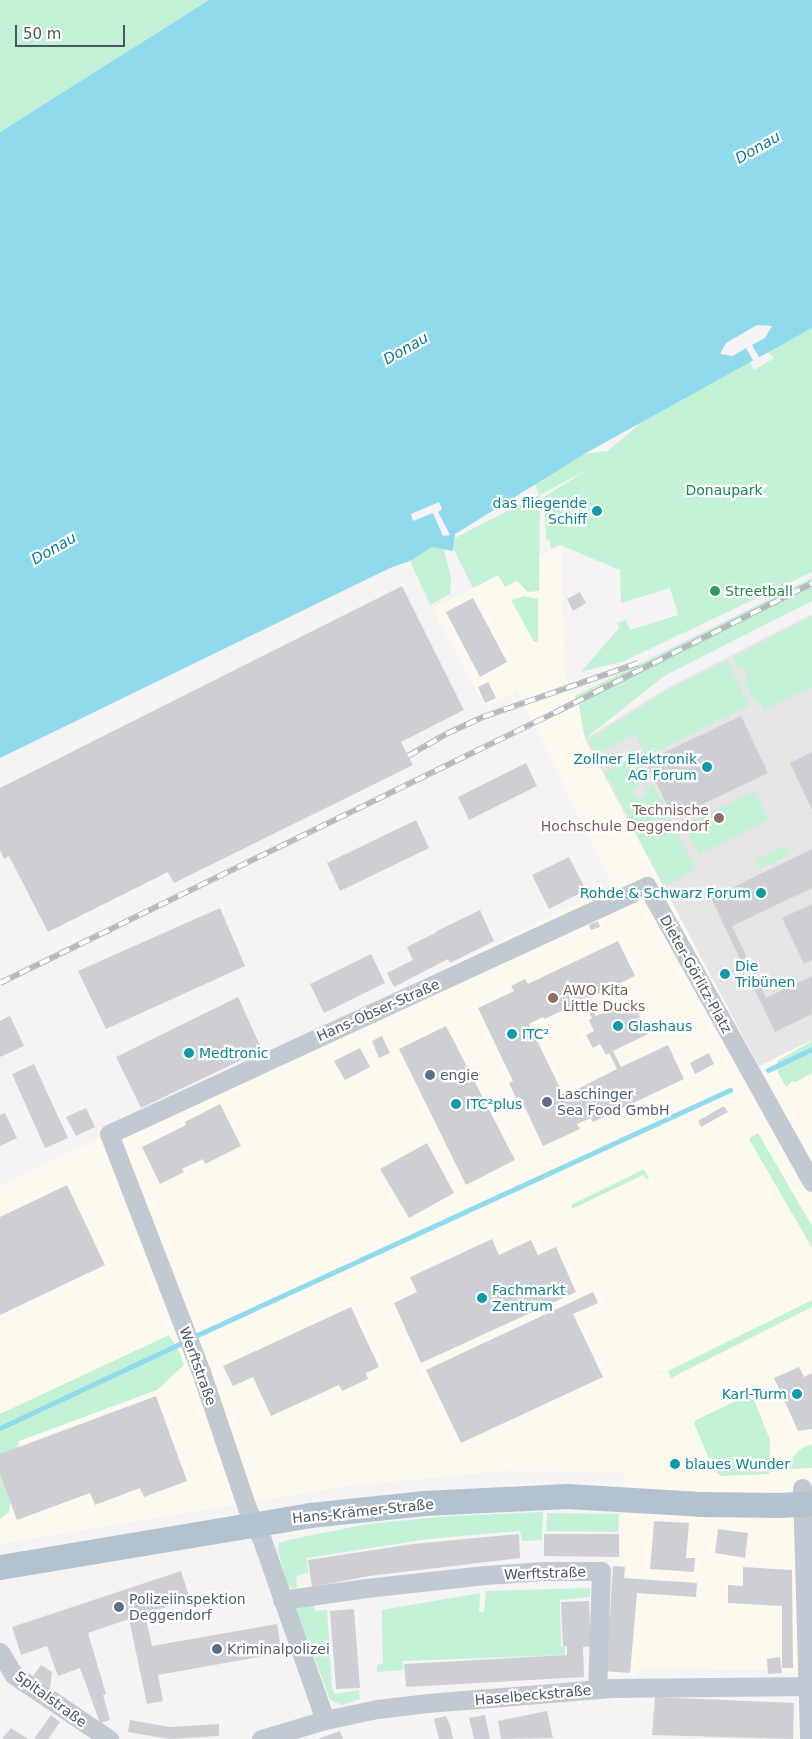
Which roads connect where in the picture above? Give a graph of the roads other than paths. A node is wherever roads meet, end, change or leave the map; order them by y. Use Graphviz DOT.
graph roads {
  1 [pos="647,886"];
  2 [pos="109,1134"];
  3 [pos="812,1182"];
  4 [pos="807,1495"];
  5 [pos="255,1525"];
  6 [pos="0,1567"];
  7 [pos="282,1600"];
  8 [pos="0,1652"];
  9 [pos="808,1686"];
  10 [pos="597,1689"];
  11 [pos="325,1720"];
  12 [pos="109,1739"];
  13 [pos="261,1739"];
  14 [pos="809,1739"];
  1 -- 2 [label="street, Hans-Obser-Straße"];
  1 -- 3 [label="street, Dieter-Görlitz-Platz"];
  2 -- 5 [label="street, Werftstraße"];
  4 -- 5 [label="main road, Hans-Krämer-Straße"];
  4 -- 9 [label="street"];
  5 -- 6 [label="main road, Hans-Krämer-Straße"];
  5 -- 7 [label="street, Werftstraße"];
  7 -- 10 [label="street, Werftstraße"];
  7 -- 11 [label="street, Werftstraße"];
  8 -- 12 [label="street, Spitalstraße"];
  9 -- 10 [label="street, Haselbeckstraße"];
  9 -- 14 [label="street"];
  10 -- 11 [label="street, Haselbeckstraße"];
  11 -- 13 [label="street, Haselbeckstraße"];
}
